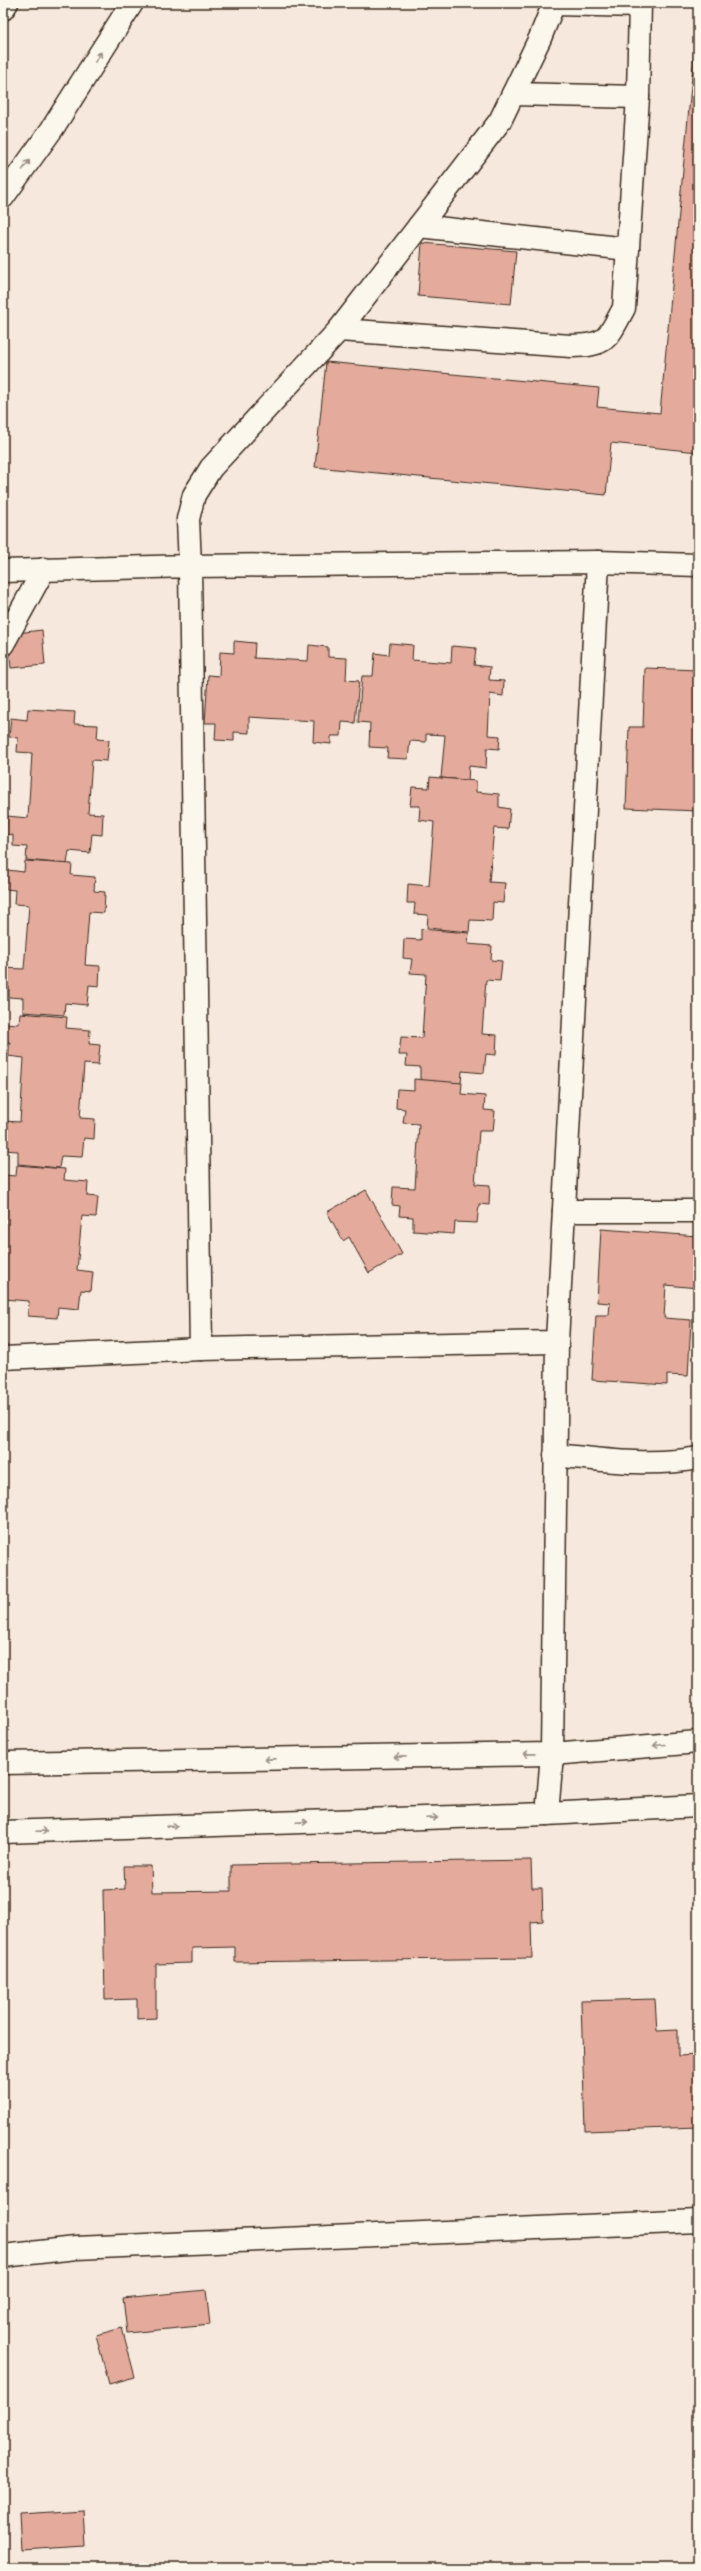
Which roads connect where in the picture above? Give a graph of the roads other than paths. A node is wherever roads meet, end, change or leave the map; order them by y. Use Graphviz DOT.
graph roads {
  1 [pos="7,3"];
  2 [pos="132,3"];
  3 [pos="554,3"];
  4 [pos="640,5"];
  5 [pos="3,9"];
  6 [pos="513,94"];
  7 [pos="638,97"];
  8 [pos="3,197"];
  9 [pos="419,226"];
  10 [pos="628,249"];
  11 [pos="339,330"];
  12 [pos="598,562"];
  13 [pos="698,565"];
  14 [pos="190,566"];
  15 [pos="44,569"];
  16 [pos="3,571"];
  17 [pos="3,644"];
  18 [pos="564,1211"];
  19 [pos="698,1211"];
  20 [pos="557,1342"];
  21 [pos="201,1349"];
  22 [pos="3,1358"];
  23 [pos="555,1455"];
  24 [pos="698,1458"];
  25 [pos="698,1742"];
  26 [pos="552,1754"];
  27 [pos="3,1763"];
  28 [pos="698,1806"];
  29 [pos="547,1814"];
  30 [pos="3,1832"];
  31 [pos="698,2221"];
  32 [pos="3,2256"];
  1 -- 5 [label="street"];
  8 -- 2 [label="street, one-way"];
  3 -- 4 [label="street"];
  3 -- 6 [label="street"];
  4 -- 7 [label="street"];
  6 -- 7 [label="street"];
  6 -- 9 [label="street"];
  7 -- 10 [label="street"];
  9 -- 10 [label="street"];
  9 -- 11 [label="street"];
  10 -- 11 [label="street"];
  11 -- 14 [label="street"];
  12 -- 13 [label="street"];
  12 -- 14 [label="street"];
  12 -- 18 [label="street"];
  14 -- 15 [label="street"];
  14 -- 21 [label="street"];
  15 -- 16 [label="street"];
  15 -- 17 [label="street"];
  18 -- 19 [label="street"];
  18 -- 20 [label="street"];
  20 -- 21 [label="street"];
  20 -- 23 [label="street"];
  21 -- 22 [label="street"];
  23 -- 24 [label="street"];
  23 -- 26 [label="street"];
  25 -- 26 [label="street, one-way"];
  26 -- 27 [label="street, one-way"];
  26 -- 29 [label="street"];
  28 -- 29 [label="street"];
  30 -- 29 [label="street, one-way"];
  31 -- 32 [label="street"];
}
